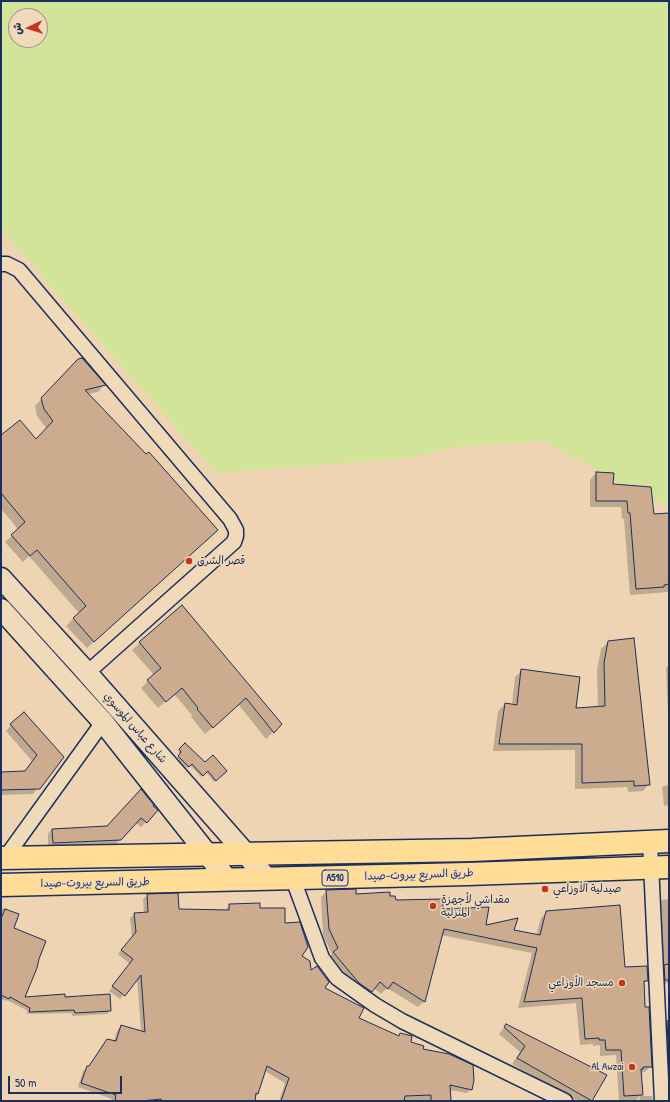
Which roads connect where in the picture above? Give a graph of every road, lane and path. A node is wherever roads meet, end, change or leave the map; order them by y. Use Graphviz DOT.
graph roads {
  1 [pos="1,264"];
  2 [pos="1,578"];
  3 [pos="1,609"];
  4 [pos="87,673"];
  5 [pos="103,722"];
  6 [pos="660,842"];
  7 [pos="247,854"];
  8 [pos="207,855"];
  9 [pos="3,858"];
  10 [pos="660,867"];
  11 [pos="227,879"];
  12 [pos="267,879"];
  13 [pos="293,879"];
  14 [pos="1,885"];
  15 [pos="564,1101"];
  16 [pos="662,1101"];
  1 -- 4 [label="street"];
  2 -- 4 [label="street, شارع عباس الموسوي"];
  3 -- 5 [label="street, شارع عباس الموسوي"];
  4 -- 7 [label="street, شارع عباس الموسوي"];
  5 -- 8 [label="street, شارع عباس الموسوي"];
  5 -- 9 [label="street"];
  6 -- 7 [label="highway"];
  6 -- 10 [label="street"];
  7 -- 8 [label="highway"];
  7 -- 12 [label="street, شارع عباس الموسوي"];
  8 -- 9 [label="highway"];
  8 -- 11 [label="street, شارع عباس الموسوي"];
  10 -- 13 [label="highway, طريق السريع بيروت-صيدا / A510"];
  10 -- 16 [label="street"];
  11 -- 12 [label="highway, طريق السريع بيروت-صيدا / A510"];
  11 -- 14 [label="highway, طريق السريع بيروت-صيدا / A510"];
  12 -- 13 [label="highway, طريق السريع بيروت-صيدا / A510"];
  13 -- 15 [label="street"];
}
